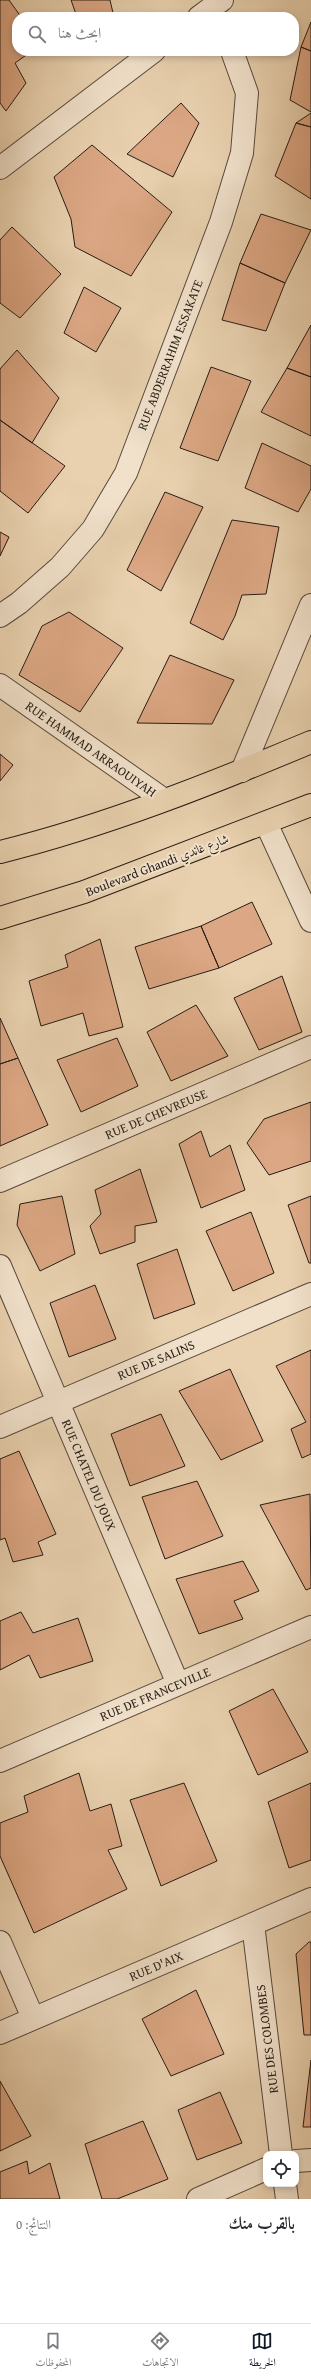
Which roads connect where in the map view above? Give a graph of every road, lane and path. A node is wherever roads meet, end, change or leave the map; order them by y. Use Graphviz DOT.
graph roads {
  1 [pos="147,56"];
  2 [pos="234,56"];
  3 [pos="0,168"];
  4 [pos="311,605"];
  5 [pos="0,616"];
  6 [pos="0,685"];
  7 [pos="311,742"];
  8 [pos="242,771"];
  9 [pos="163,799"];
  10 [pos="311,805"];
  11 [pos="266,823"];
  12 [pos="0,852"];
  13 [pos="0,918"];
  14 [pos="311,921"];
  15 [pos="311,1047"];
  16 [pos="0,1181"];
  17 [pos="0,1266"];
  18 [pos="311,1294"];
  19 [pos="57,1402"];
  20 [pos="0,1427"];
  21 [pos="311,1627"];
  22 [pos="178,1684"];
  23 [pos="0,1761"];
  24 [pos="311,1899"];
  25 [pos="253,1924"];
  26 [pos="0,1942"];
  27 [pos="33,2018"];
  28 [pos="0,2033"];
  29 [pos="281,2151"];
  30 [pos="311,2160"];
  31 [pos="299,2161"];
  32 [pos="263,2170"];
  33 [pos="285,2187"];
  34 [pos="198,2199"];
  35 [pos="287,2199"];
  1 -- 3 [label="street"];
  2 -- 5 [label="street, RUE ABDERRAHIM ESSAKATE"];
  4 -- 8 [label="street"];
  6 -- 9 [label="street, RUE HAMMAD ARRAOUIYAH"];
  7 -- 8 [label="main road"];
  8 -- 9 [label="main road"];
  9 -- 12 [label="main road"];
  10 -- 11 [label="main road, Boulevard Ghandi شارع غاندي"];
  11 -- 13 [label="main road, Boulevard Ghandi شارع غاندي"];
  11 -- 14 [label="street"];
  15 -- 16 [label="street, RUE DE CHEVREUSE"];
  17 -- 19 [label="street, RUE CHATEL DU JOUX"];
  18 -- 19 [label="street, RUE DE SALINS"];
  19 -- 20 [label="street, RUE DE SALINS"];
  19 -- 22 [label="street, RUE CHATEL DU JOUX"];
  21 -- 22 [label="street, RUE DE FRANCEVILLE"];
  22 -- 23 [label="street, RUE DE FRANCEVILLE"];
  24 -- 25 [label="street, RUE D'AIX"];
  25 -- 27 [label="street, RUE D'AIX"];
  25 -- 29 [label="street, RUE DES COLOMBES"];
  26 -- 27 [label="street"];
  27 -- 28 [label="street, RUE D'AIX"];
  30 -- 31 [label="street"];
  32 -- 34 [label="street"];
  33 -- 35 [label="street"];
}
